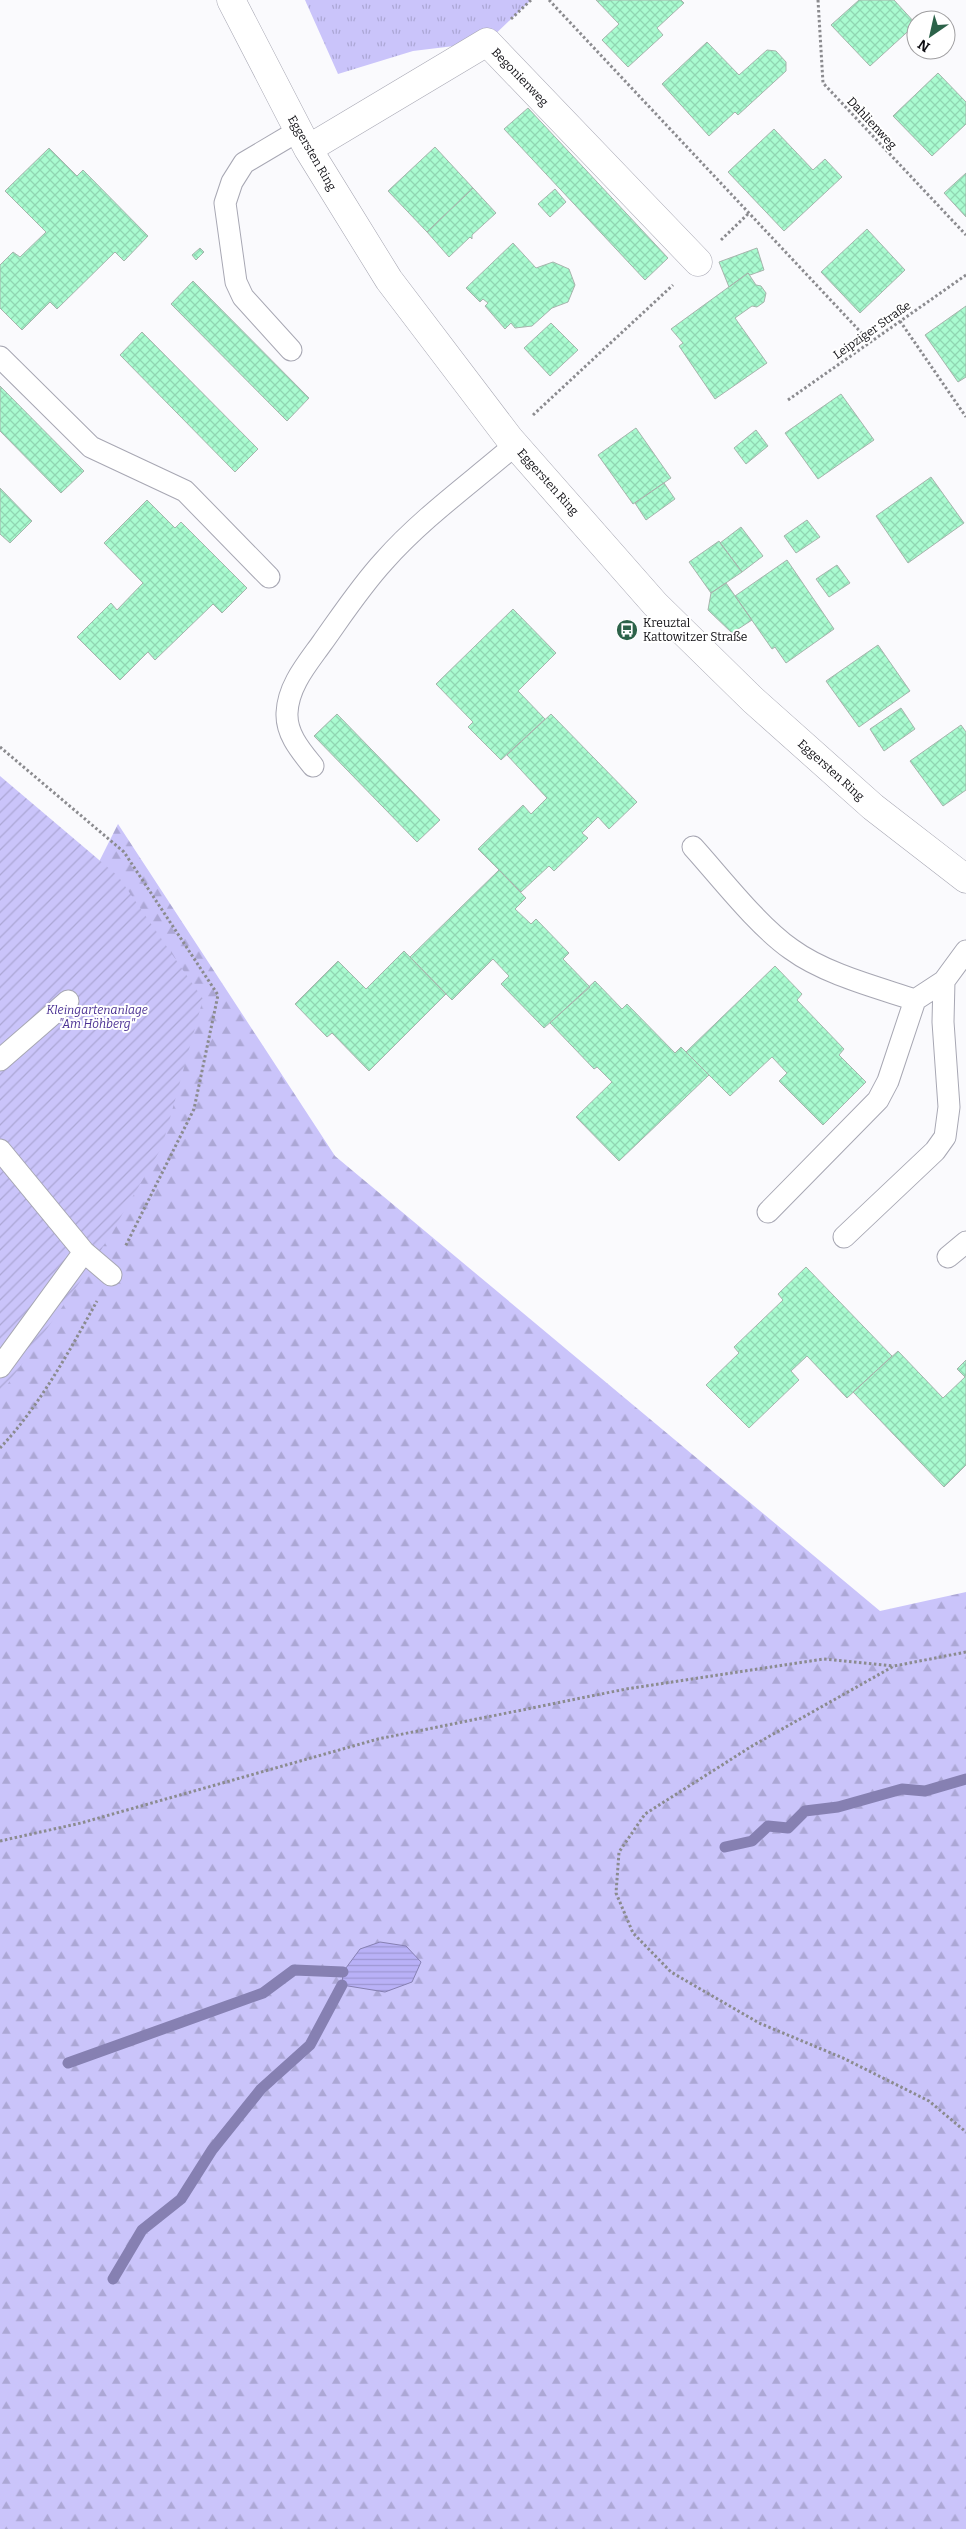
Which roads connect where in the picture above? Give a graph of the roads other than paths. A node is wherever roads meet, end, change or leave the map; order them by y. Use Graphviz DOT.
graph roads {
  1 [pos="231,0"];
  2 [pos="303,140"];
  3 [pos="698,262"];
  4 [pos="291,350"];
  5 [pos="0,357"];
  6 [pos="512,441"];
  7 [pos="269,577"];
  8 [pos="313,766"];
  9 [pos="692,847"];
  10 [pos="966,879"];
  11 [pos="966,951"];
  12 [pos="944,981"];
  13 [pos="915,1000"];
  14 [pos="68,1001"];
  15 [pos="0,1060"];
  16 [pos="0,1150"];
  17 [pos="768,1212"];
  18 [pos="844,1237"];
  19 [pos="966,1242"];
  20 [pos="84,1252"];
  21 [pos="948,1257"];
  22 [pos="111,1275"];
  23 [pos="0,1367"];
  1 -- 2 [label="street, Eggersten Ring"];
  2 -- 3 [label="street, Begonienweg"];
  2 -- 4 [label="lane"];
  2 -- 6 [label="street, Eggersten Ring"];
  5 -- 7 [label="lane"];
  6 -- 8 [label="lane"];
  6 -- 10 [label="street, Eggersten Ring"];
  9 -- 13 [label="lane"];
  11 -- 12 [label="lane"];
  12 -- 13 [label="lane"];
  12 -- 18 [label="lane"];
  13 -- 17 [label="lane"];
  14 -- 15 [label="lane"];
  16 -- 20 [label="lane"];
  19 -- 21 [label="lane"];
  20 -- 22 [label="lane"];
  20 -- 23 [label="lane"];
}
